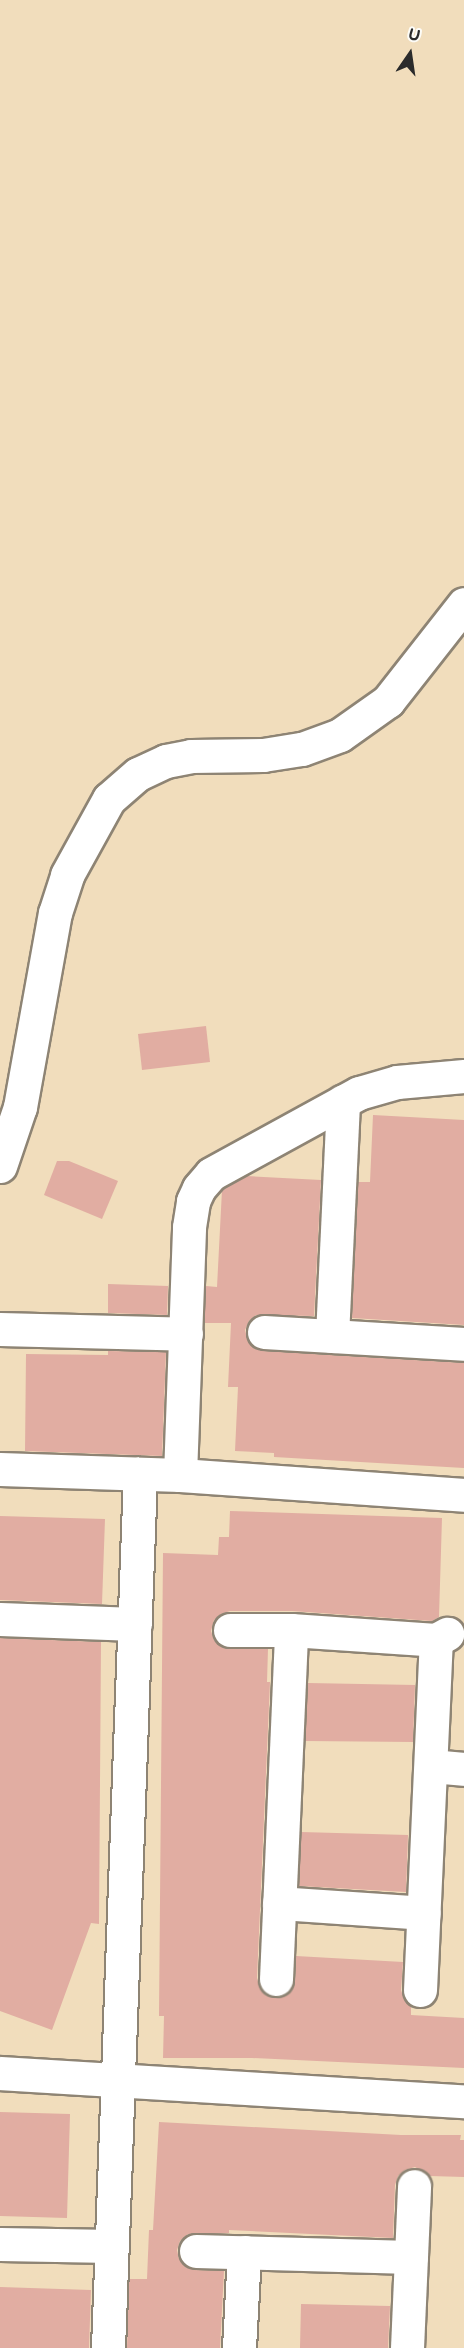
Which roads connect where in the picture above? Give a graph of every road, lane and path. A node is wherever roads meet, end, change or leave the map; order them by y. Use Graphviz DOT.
graph roads {
  1 [pos="464,604"];
  2 [pos="464,1076"];
  3 [pos="343,1101"];
  4 [pos="0,1166"];
  5 [pos="0,1329"];
  6 [pos="264,1332"];
  7 [pos="186,1334"];
  8 [pos="332,1336"];
  9 [pos="464,1344"];
  10 [pos="0,1469"];
  11 [pos="140,1474"];
  12 [pos="180,1475"];
  13 [pos="464,1495"];
  14 [pos="0,1619"];
  15 [pos="135,1624"];
  16 [pos="230,1630"];
  17 [pos="291,1630"];
  18 [pos="431,1766"];
  19 [pos="464,1769"];
  20 [pos="279,1903"];
  21 [pos="424,1913"];
  22 [pos="276,1979"];
  23 [pos="420,1990"];
  24 [pos="0,2073"];
  25 [pos="118,2078"];
  26 [pos="464,2101"];
  27 [pos="414,2186"];
  28 [pos="0,2244"];
  29 [pos="112,2246"];
  30 [pos="196,2251"];
  31 [pos="244,2252"];
  32 [pos="411,2257"];
  33 [pos="108,2348"];
  34 [pos="240,2348"];
  35 [pos="407,2348"];
  1 -- 4 [label="street"];
  2 -- 3 [label="street"];
  3 -- 7 [label="street"];
  3 -- 8 [label="street"];
  5 -- 7 [label="street"];
  6 -- 8 [label="street"];
  7 -- 12 [label="street"];
  8 -- 9 [label="street"];
  10 -- 11 [label="street"];
  11 -- 12 [label="street"];
  11 -- 15 [label="street"];
  12 -- 13 [label="street"];
  14 -- 15 [label="street"];
  15 -- 25 [label="street"];
  16 -- 17 [label="street"];
  17 -- 18 [label="street"];
  17 -- 20 [label="street"];
  18 -- 19 [label="street"];
  18 -- 21 [label="street"];
  20 -- 21 [label="street"];
  20 -- 22 [label="street"];
  21 -- 23 [label="street"];
  24 -- 25 [label="street"];
  25 -- 26 [label="street"];
  25 -- 29 [label="street"];
  27 -- 32 [label="street"];
  28 -- 29 [label="street"];
  29 -- 33 [label="street"];
  30 -- 31 [label="street"];
  31 -- 32 [label="street"];
  31 -- 34 [label="street"];
  32 -- 35 [label="street"];
}
